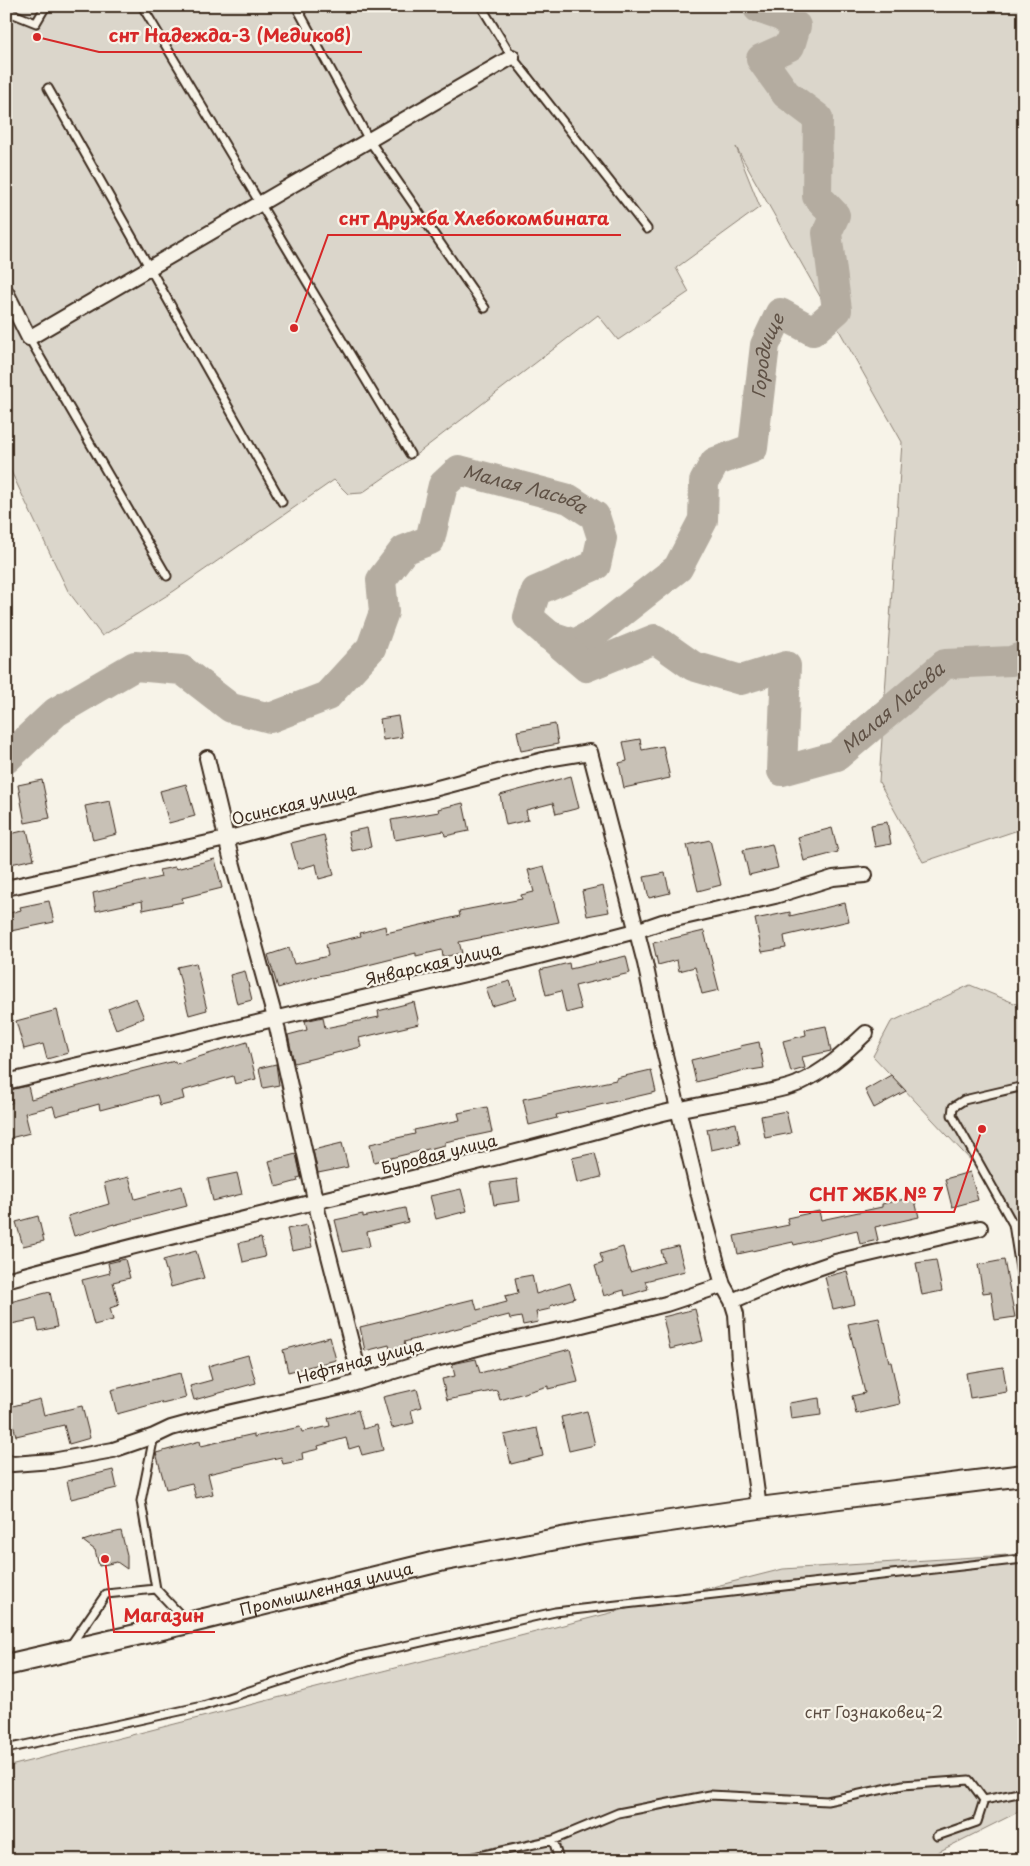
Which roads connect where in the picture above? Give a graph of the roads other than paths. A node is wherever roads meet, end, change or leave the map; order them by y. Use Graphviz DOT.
graph roads {
  1 [pos="46,6"];
  2 [pos="142,6"];
  3 [pos="296,6"];
  4 [pos="481,6"];
  5 [pos="6,11"];
  6 [pos="512,57"];
  7 [pos="48,88"];
  8 [pos="369,140"];
  9 [pos="261,203"];
  10 [pos="647,229"];
  11 [pos="149,268"];
  12 [pos="6,292"];
  13 [pos="485,308"];
  14 [pos="29,338"];
  15 [pos="410,454"];
  16 [pos="282,502"];
  17 [pos="168,576"];
  18 [pos="207,758"];
  19 [pos="226,839"];
  20 [pos="865,875"];
  21 [pos="6,888"];
  22 [pos="636,931"];
  23 [pos="275,1018"];
  24 [pos="866,1033"];
  25 [pos="6,1082"];
  26 [pos="1024,1086"];
  27 [pos="679,1110"];
  28 [pos="316,1202"];
  29 [pos="1024,1222"];
  30 [pos="1013,1224"];
  31 [pos="980,1228"];
  32 [pos="6,1280"];
  33 [pos="723,1285"];
  34 [pos="1024,1294"];
  35 [pos="732,1302"];
  36 [pos="361,1381"];
  37 [pos="154,1436"];
  38 [pos="6,1462"];
  39 [pos="1024,1475"];
  40 [pos="759,1508"];
  41 [pos="1024,1559"];
  42 [pos="156,1589"];
  43 [pos="188,1623"];
  44 [pos="67,1650"];
  45 [pos="6,1665"];
  46 [pos="6,1749"];
  47 [pos="1024,1792"];
  48 [pos="984,1800"];
  49 [pos="938,1836"];
  50 [pos="553,1840"];
  51 [pos="460,1860"];
  52 [pos="558,1860"];
  1 -- 5 [label="lane"];
  2 -- 9 [label="lane"];
  3 -- 8 [label="lane"];
  4 -- 6 [label="lane"];
  6 -- 8 [label="street"];
  6 -- 10 [label="lane"];
  7 -- 11 [label="lane"];
  8 -- 9 [label="street"];
  8 -- 13 [label="lane"];
  9 -- 11 [label="street"];
  9 -- 15 [label="lane"];
  11 -- 14 [label="street"];
  11 -- 16 [label="lane"];
  12 -- 14 [label="street"];
  14 -- 17 [label="lane"];
  18 -- 19 [label="street"];
  19 -- 21 [label="street, Осинская улица"];
  19 -- 22 [label="street, Осинская улица"];
  19 -- 23 [label="street"];
  20 -- 22 [label="street, Январская улица"];
  22 -- 23 [label="street, Январская улица"];
  22 -- 27 [label="street"];
  23 -- 25 [label="street, Январская улица"];
  23 -- 28 [label="street"];
  24 -- 27 [label="street, Буровая улица"];
  26 -- 30 [label="lane"];
  27 -- 28 [label="street, Буровая улица"];
  27 -- 33 [label="street"];
  28 -- 32 [label="street, Буровая улица"];
  28 -- 36 [label="street"];
  29 -- 30 [label="lane"];
  30 -- 34 [label="lane"];
  31 -- 35 [label="street"];
  33 -- 35 [label="street"];
  33 -- 36 [label="street, Нефтяная улица"];
  35 -- 40 [label="street"];
  36 -- 37 [label="street, Нефтяная улица"];
  37 -- 38 [label="street, Нефтяная улица"];
  37 -- 42 [label="lane"];
  39 -- 40 [label="main road, Промышленная улица"];
  40 -- 43 [label="main road, Промышленная улица"];
  41 -- 46 [label="lane"];
  42 -- 43 [label="lane"];
  42 -- 44 [label="lane"];
  43 -- 44 [label="main road, Промышленная улица"];
  44 -- 45 [label="main road, Промышленная улица"];
  47 -- 48 [label="lane"];
  48 -- 49 [label="lane"];
  48 -- 50 [label="lane"];
  50 -- 51 [label="lane"];
  50 -- 52 [label="lane"];
}
